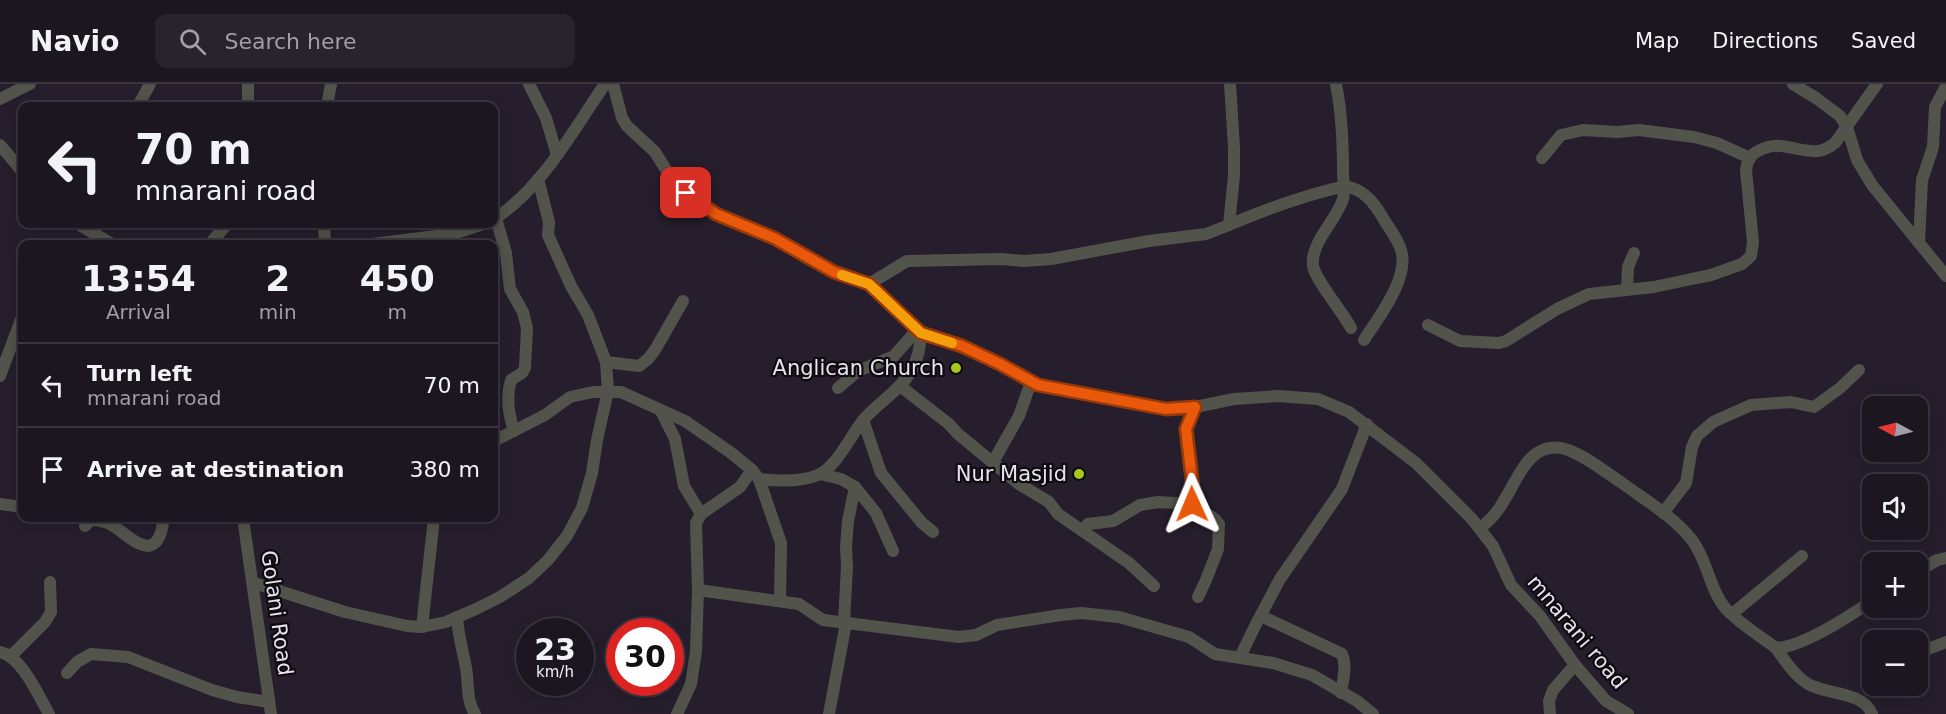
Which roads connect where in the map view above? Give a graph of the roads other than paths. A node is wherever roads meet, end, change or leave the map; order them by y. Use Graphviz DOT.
graph roads {
  1 [pos="30,84"];
  2 [pos="150,84"];
  3 [pos="248,84"];
  4 [pos="331,84"];
  5 [pos="529,84"];
  6 [pos="605,84"];
  7 [pos="613,84"];
  8 [pos="1230,84"];
  9 [pos="1336,84"];
  10 [pos="1793,84"];
  11 [pos="1877,84"];
  12 [pos="1946,86"];
  13 [pos="0,99"];
  14 [pos="140,102"];
  15 [pos="248,102"];
  16 [pos="328,102"];
  17 [pos="1847,127"];
  18 [pos="0,145"];
  19 [pos="556,155"];
  20 [pos="1542,158"];
  21 [pos="1750,158"];
  22 [pos="18,166"];
  23 [pos="538,179"];
  24 [pos="1343,186"];
  25 [pos="498,215"];
  26 [pos="1230,225"];
  27 [pos="86,228"];
  28 [pos="224,228"];
  29 [pos="471,228"];
  30 [pos="498,228"];
  31 [pos="105,240"];
  32 [pos="213,240"];
  33 [pos="417,240"];
  34 [pos="1919,243"];
  35 [pos="1634,252"];
  36 [pos="1946,276"];
  37 [pos="869,284"];
  38 [pos="1627,290"];
  39 [pos="683,302"];
  40 [pos="1428,325"];
  41 [pos="18,328"];
  42 [pos="1351,328"];
  43 [pos="919,332"];
  44 [pos="1364,340"];
  45 [pos="606,362"];
  46 [pos="1859,370"];
  47 [pos="0,376"];
  48 [pos="1031,382"];
  49 [pos="900,386"];
  50 [pos="838,388"];
  51 [pos="608,391"];
  52 [pos="1195,407"];
  53 [pos="661,411"];
  54 [pos="863,420"];
  55 [pos="1367,424"];
  56 [pos="514,431"];
  57 [pos="498,439"];
  58 [pos="993,462"];
  59 [pos="755,474"];
  60 [pos="820,474"];
  61 [pos="855,487"];
  62 [pos="0,504"];
  63 [pos="1192,504"];
  64 [pos="18,506"];
  65 [pos="1663,513"];
  66 [pos="701,514"];
  67 [pos="89,522"];
  68 [pos="106,522"];
  69 [pos="163,522"];
  70 [pos="244,522"];
  71 [pos="434,522"];
  72 [pos="85,526"];
  73 [pos="1480,528"];
  74 [pos="933,531"];
  75 [pos="1083,531"];
  76 [pos="893,551"];
  77 [pos="1802,556"];
  78 [pos="1946,558"];
  79 [pos="1928,565"];
  80 [pos="50,582"];
  81 [pos="254,583"];
  82 [pos="1154,586"];
  83 [pos="698,590"];
  84 [pos="1198,597"];
  85 [pos="780,601"];
  86 [pos="1862,607"];
  87 [pos="1731,614"];
  88 [pos="1261,616"];
  89 [pos="457,617"];
  90 [pos="845,623"];
  91 [pos="422,627"];
  92 [pos="1946,642"];
  93 [pos="1776,648"];
  94 [pos="1928,649"];
  95 [pos="5,654"];
  96 [pos="1240,657"];
  97 [pos="1575,665"];
  98 [pos="67,673"];
  99 [pos="1341,693"];
  100 [pos="270,708"];
  101 [pos="49,714"];
  102 [pos="475,714"];
  103 [pos="677,714"];
  104 [pos="829,714"];
  105 [pos="1373,714"];
  106 [pos="1550,714"];
  107 [pos="1628,714"];
  108 [pos="1872,714"];
  1 -- 13 [label="street"];
  2 -- 14 [label="street"];
  3 -- 15 [label="street"];
  4 -- 16 [label="street"];
  5 -- 19 [label="street"];
  6 -- 19 [label="street"];
  7 -- 37 [label="street, mnarani road"];
  8 -- 26 [label="street"];
  9 -- 24 [label="street"];
  10 -- 17 [label="street"];
  11 -- 17 [label="street"];
  12 -- 34 [label="street"];
  17 -- 21 [label="street"];
  17 -- 34 [label="street"];
  18 -- 22 [label="street"];
  19 -- 23 [label="street"];
  20 -- 21 [label="street"];
  21 -- 38 [label="street"];
  23 -- 25 [label="street"];
  23 -- 45 [label="street"];
  24 -- 26 [label="street"];
  24 -- 42 [label="street"];
  24 -- 44 [label="street"];
  26 -- 37 [label="street"];
  27 -- 31 [label="street"];
  28 -- 32 [label="street"];
  29 -- 33 [label="street"];
  30 -- 56 [label="street"];
  34 -- 36 [label="street"];
  35 -- 38 [label="street"];
  37 -- 43 [label="street, mnarani road"];
  38 -- 40 [label="street"];
  39 -- 45 [label="street"];
  41 -- 47 [label="street"];
  43 -- 48 [label="street, mnarani road"];
  43 -- 49 [label="street"];
  43 -- 50 [label="street"];
  45 -- 51 [label="street"];
  46 -- 65 [label="street"];
  48 -- 52 [label="street, mnarani road"];
  48 -- 58 [label="street"];
  49 -- 54 [label="street"];
  49 -- 58 [label="street"];
  51 -- 53 [label="street"];
  51 -- 56 [label="street"];
  51 -- 89 [label="street"];
  52 -- 55 [label="street, mnarani road"];
  52 -- 63 [label="street"];
  53 -- 59 [label="street"];
  53 -- 66 [label="street"];
  54 -- 60 [label="street"];
  54 -- 74 [label="street"];
  55 -- 73 [label="street, mnarani road"];
  55 -- 88 [label="street"];
  56 -- 57 [label="street"];
  58 -- 75 [label="street"];
  59 -- 60 [label="street"];
  59 -- 66 [label="street"];
  59 -- 85 [label="street"];
  60 -- 61 [label="street"];
  61 -- 76 [label="street"];
  61 -- 90 [label="street"];
  62 -- 64 [label="street"];
  63 -- 75 [label="street"];
  63 -- 84 [label="street"];
  65 -- 73 [label="street"];
  65 -- 87 [label="street"];
  66 -- 83 [label="street"];
  67 -- 72 [label="street"];
  68 -- 69 [label="street"];
  70 -- 81 [label="street, Golani Road"];
  71 -- 91 [label="street"];
  73 -- 97 [label="street, mnarani road"];
  75 -- 82 [label="street"];
  77 -- 87 [label="street"];
  78 -- 79 [label="street"];
  80 -- 95 [label="street"];
  81 -- 91 [label="street"];
  81 -- 100 [label="street, Golani Road"];
  83 -- 85 [label="street"];
  83 -- 103 [label="street"];
  85 -- 90 [label="street"];
  86 -- 93 [label="street"];
  87 -- 93 [label="street"];
  88 -- 96 [label="street"];
  88 -- 99 [label="street"];
  89 -- 91 [label="street"];
  89 -- 102 [label="street"];
  90 -- 96 [label="street"];
  90 -- 104 [label="street"];
  92 -- 94 [label="street"];
  93 -- 108 [label="street"];
  95 -- 101 [label="street"];
  96 -- 99 [label="street"];
  97 -- 106 [label="street"];
  97 -- 107 [label="street, mnarani road"];
  98 -- 100 [label="street"];
  99 -- 105 [label="street"];
}
